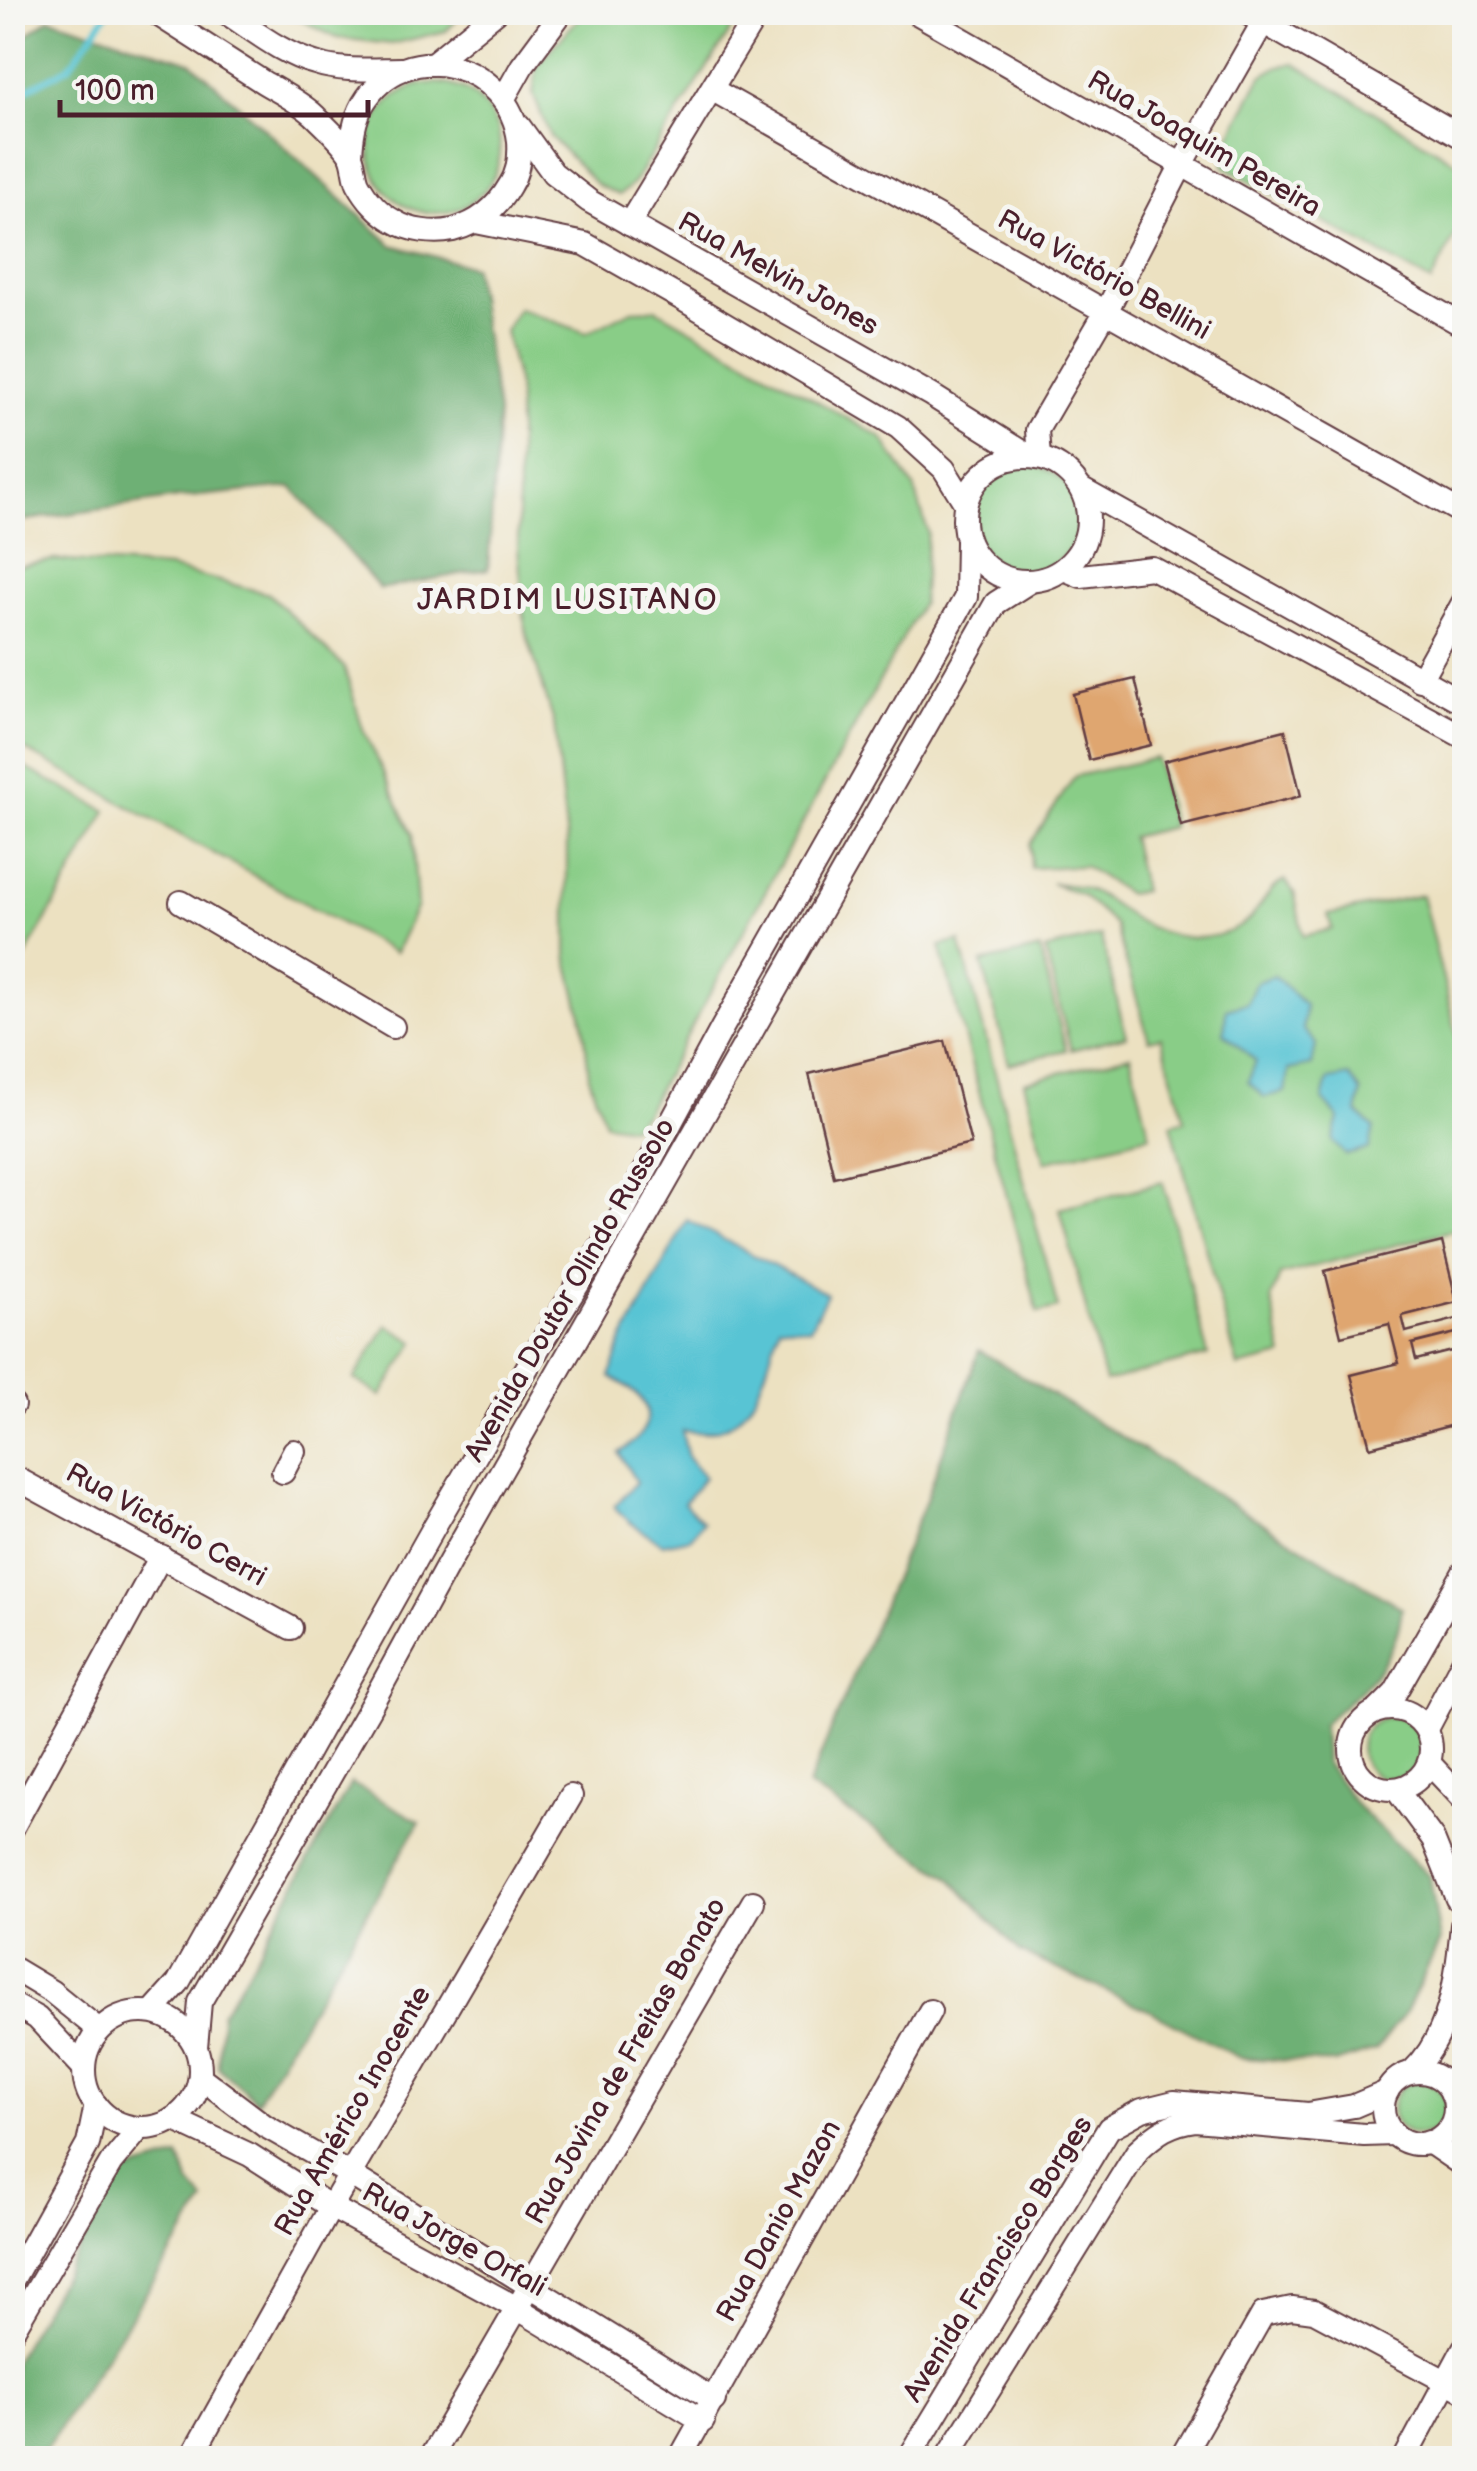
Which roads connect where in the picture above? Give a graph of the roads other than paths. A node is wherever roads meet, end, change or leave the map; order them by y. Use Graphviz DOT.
graph roads {
  1 [pos="154,12"];
  2 [pos="225,12"];
  3 [pos="496,12"];
  4 [pos="562,12"];
  5 [pos="758,12"];
  6 [pos="914,12"];
  7 [pos="1259,16"];
  8 [pos="432,64"];
  9 [pos="406,69"];
  10 [pos="713,90"];
  11 [pos="504,98"];
  12 [pos="517,124"];
  13 [pos="1464,138"];
  14 [pos="351,155"];
  15 [pos="1181,166"];
  16 [pos="476,222"];
  17 [pos="628,224"];
  18 [pos="1107,310"];
  19 [pos="1464,326"];
  20 [pos="1033,457"];
  21 [pos="1080,489"];
  22 [pos="965,502"];
  23 [pos="1464,514"];
  24 [pos="967,542"];
  25 [pos="1064,569"];
  26 [pos="1028,582"];
  27 [pos="1464,601"];
  28 [pos="1420,680"];
  29 [pos="1464,703"];
  30 [pos="1464,738"];
  31 [pos="181,902"];
  32 [pos="393,1027"];
  33 [pos="545,1337"];
  34 [pos="569,1351"];
  35 [pos="294,1451"];
  36 [pos="283,1472"];
  37 [pos="12,1476"];
  38 [pos="428,1537"];
  39 [pos="455,1551"];
  40 [pos="161,1556"];
  41 [pos="1464,1572"];
  42 [pos="291,1628"];
  43 [pos="1464,1659"];
  44 [pos="1378,1710"];
  45 [pos="1426,1729"];
  46 [pos="1429,1763"];
  47 [pos="1396,1788"];
  48 [pos="572,1796"];
  49 [pos="1464,1800"];
  50 [pos="12,1829"];
  51 [pos="1464,1877"];
  52 [pos="1457,1900"];
  53 [pos="753,1902"];
  54 [pos="1463,1927"];
  55 [pos="12,1968"];
  56 [pos="12,2004"];
  57 [pos="930,2011"];
  58 [pos="152,2012"];
  59 [pos="99,2030"];
  60 [pos="196,2047"];
  61 [pos="84,2068"];
  62 [pos="1464,2070"];
  63 [pos="1412,2072"];
  64 [pos="200,2077"];
  65 [pos="1386,2092"];
  66 [pos="96,2105"];
  67 [pos="1457,2109"];
  68 [pos="1231,2115"];
  69 [pos="173,2119"];
  70 [pos="140,2128"];
  71 [pos="1394,2134"];
  72 [pos="1429,2142"];
  73 [pos="1464,2166"];
  74 [pos="351,2175"];
  75 [pos="330,2207"];
  76 [pos="12,2281"];
  77 [pos="530,2286"];
  78 [pos="517,2308"];
  79 [pos="12,2332"];
  80 [pos="1464,2348"];
  81 [pos="1455,2385"];
  82 [pos="714,2400"];
  83 [pos="702,2421"];
  84 [pos="191,2458"];
  85 [pos="430,2458"];
  86 [pos="680,2458"];
  87 [pos="909,2458"];
  88 [pos="948,2458"];
  89 [pos="1181,2458"];
  90 [pos="1405,2458"];
  1 -- 14 [label="street"];
  2 -- 9 [label="street"];
  3 -- 8 [label="street"];
  4 -- 11 [label="street"];
  5 -- 10 [label="street"];
  6 -- 15 [label="street, Rua Joaquim Pereira"];
  7 -- 13 [label="street"];
  7 -- 15 [label="street"];
  8 -- 9 [label="street"];
  8 -- 11 [label="street"];
  9 -- 14 [label="street"];
  10 -- 17 [label="street"];
  10 -- 18 [label="street, Rua Victório Bellini"];
  11 -- 12 [label="street"];
  12 -- 16 [label="street"];
  12 -- 17 [label="street, Rua Melvin Jones"];
  14 -- 16 [label="street"];
  15 -- 18 [label="street"];
  15 -- 19 [label="street, Rua Joaquim Pereira"];
  16 -- 22 [label="street"];
  17 -- 20 [label="street, Rua Melvin Jones"];
  18 -- 20 [label="street"];
  18 -- 23 [label="street, Rua Victório Bellini"];
  20 -- 21 [label="street"];
  20 -- 22 [label="street"];
  21 -- 25 [label="street"];
  21 -- 28 [label="street"];
  22 -- 24 [label="street"];
  24 -- 26 [label="street"];
  24 -- 33 [label="street, Avenida Doutor Olindo Russolo"];
  25 -- 26 [label="street"];
  25 -- 30 [label="street"];
  26 -- 34 [label="street, Avenida Doutor Olindo Russolo"];
  27 -- 28 [label="street"];
  28 -- 29 [label="street"];
  31 -- 32 [label="street"];
  33 -- 34 [label="street"];
  33 -- 38 [label="street, Avenida Doutor Olindo Russolo"];
  34 -- 39 [label="street, Avenida Doutor Olindo Russolo"];
  35 -- 36 [label="street"];
  37 -- 40 [label="street, Rua Victório Cerri"];
  38 -- 39 [label="street"];
  38 -- 58 [label="street, Avenida Doutor Olindo Russolo"];
  39 -- 60 [label="street, Avenida Doutor Olindo Russolo"];
  40 -- 42 [label="street, Rua Victório Cerri"];
  40 -- 50 [label="street"];
  41 -- 44 [label="street"];
  43 -- 45 [label="street"];
  44 -- 45 [label="street"];
  44 -- 47 [label="street"];
  45 -- 46 [label="street"];
  46 -- 47 [label="street"];
  46 -- 49 [label="street"];
  47 -- 52 [label="street"];
  48 -- 74 [label="street, Rua Américo Inocente"];
  51 -- 52 [label="street"];
  52 -- 54 [label="street"];
  53 -- 77 [label="street, Rua Jovina de Freitas Bonato"];
  54 -- 63 [label="street"];
  55 -- 59 [label="street"];
  56 -- 61 [label="street"];
  57 -- 82 [label="street, Rua Danio Mazon"];
  58 -- 59 [label="street"];
  58 -- 60 [label="street"];
  59 -- 61 [label="street"];
  60 -- 64 [label="street"];
  61 -- 66 [label="street"];
  62 -- 67 [label="street"];
  63 -- 65 [label="street"];
  63 -- 67 [label="street"];
  64 -- 69 [label="street"];
  64 -- 74 [label="street, Rua Jorge Orfali"];
  65 -- 68 [label="street, Avenida Francisco Borges"];
  65 -- 71 [label="street"];
  66 -- 70 [label="street"];
  66 -- 76 [label="street"];
  67 -- 72 [label="street"];
  68 -- 71 [label="street, Avenida Francisco Borges"];
  68 -- 87 [label="street, Avenida Francisco Borges"];
  68 -- 88 [label="street, Avenida Francisco Borges"];
  69 -- 70 [label="street"];
  69 -- 75 [label="street, Rua Jorge Orfali"];
  70 -- 79 [label="street"];
  71 -- 72 [label="street"];
  72 -- 73 [label="street"];
  74 -- 75 [label="street, Rua Américo Inocente"];
  74 -- 77 [label="street, Rua Jorge Orfali"];
  75 -- 78 [label="street, Rua Jorge Orfali"];
  75 -- 84 [label="street, Rua Américo Inocente"];
  77 -- 78 [label="street, Rua Jovina de Freitas Bonato"];
  77 -- 82 [label="street, Rua Jorge Orfali"];
  78 -- 83 [label="street, Rua Jorge Orfali"];
  78 -- 85 [label="street, Rua Jovina de Freitas Bonato"];
  80 -- 81 [label="street"];
  81 -- 89 [label="street"];
  81 -- 90 [label="street"];
  82 -- 83 [label="street, Rua Danio Mazon"];
  83 -- 86 [label="street, Rua Danio Mazon"];
}
